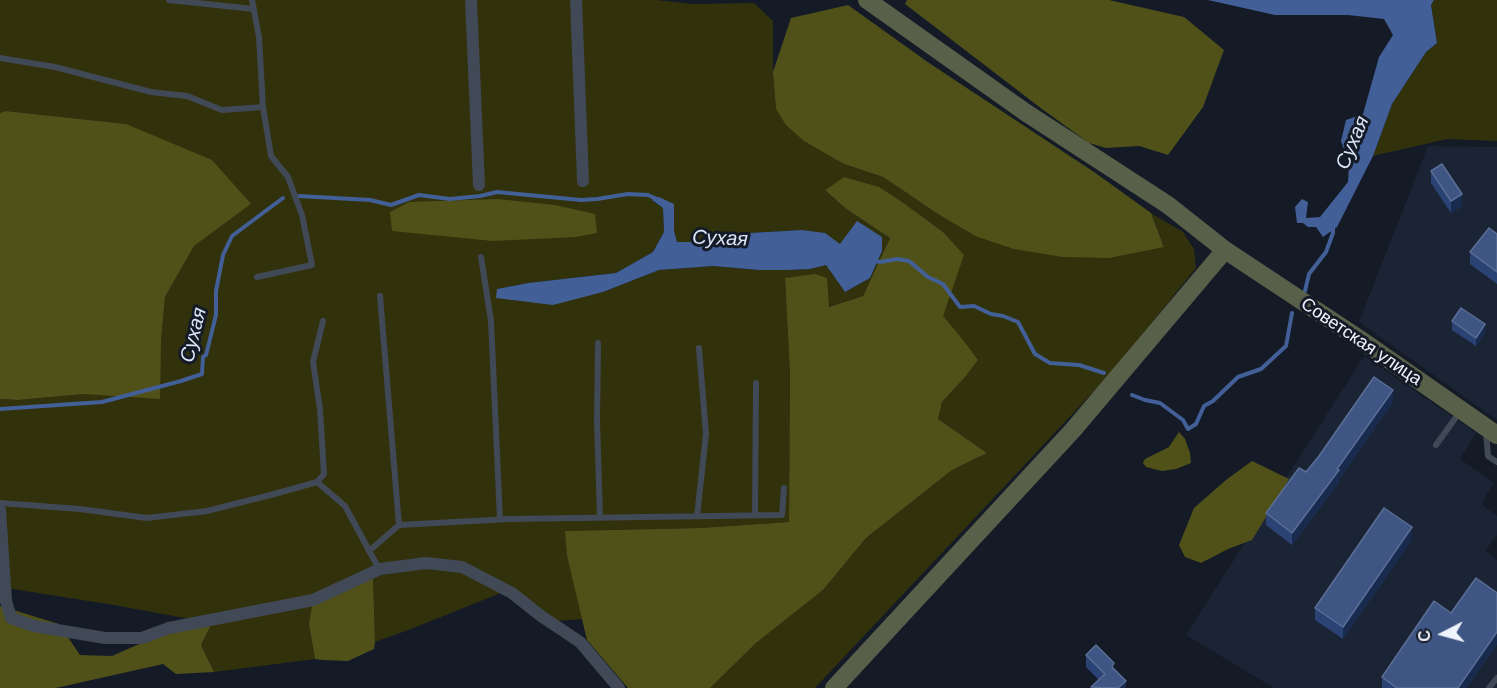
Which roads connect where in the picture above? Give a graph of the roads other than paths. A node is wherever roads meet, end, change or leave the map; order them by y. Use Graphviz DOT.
graph roads {
  1 [pos="169,0"];
  2 [pos="252,0"];
  3 [pos="471,0"];
  4 [pos="576,0"];
  5 [pos="867,0"];
  6 [pos="254,9"];
  7 [pos="0,58"];
  8 [pos="263,107"];
  9 [pos="583,181"];
  10 [pos="479,185"];
  11 [pos="1225,250"];
  12 [pos="481,257"];
  13 [pos="257,278"];
  14 [pos="380,296"];
  15 [pos="323,321"];
  16 [pos="598,343"];
  17 [pos="699,348"];
  18 [pos="756,383"];
  19 [pos="1461,410"];
  20 [pos="1491,431"];
  21 [pos="1436,445"];
  22 [pos="1497,462"];
  23 [pos="317,482"];
  24 [pos="784,488"];
  25 [pos="0,503"];
  26 [pos="0,510"];
  27 [pos="755,515"];
  28 [pos="697,516"];
  29 [pos="600,517"];
  30 [pos="500,519"];
  31 [pos="399,525"];
  32 [pos="369,551"];
  33 [pos="380,569"];
  34 [pos="1497,678"];
  35 [pos="619,688"];
  36 [pos="834,688"];
  37 [pos="1489,688"];
  1 -- 6 [label="lane"];
  2 -- 6 [label="lane"];
  3 -- 10 [label="street"];
  4 -- 9 [label="street"];
  5 -- 11 [label="main road, Советская улица"];
  6 -- 8 [label="lane"];
  7 -- 8 [label="lane"];
  8 -- 13 [label="lane"];
  11 -- 19 [label="main road, Советская улица"];
  11 -- 36 [label="main road"];
  12 -- 30 [label="lane"];
  14 -- 31 [label="lane"];
  15 -- 23 [label="lane"];
  16 -- 29 [label="lane"];
  17 -- 28 [label="lane"];
  18 -- 27 [label="lane"];
  19 -- 20 [label="main road, Советская улица"];
  19 -- 21 [label="lane"];
  20 -- 22 [label="lane"];
  23 -- 25 [label="lane"];
  23 -- 32 [label="lane"];
  24 -- 27 [label="lane"];
  26 -- 33 [label="street"];
  27 -- 28 [label="lane"];
  28 -- 29 [label="lane"];
  29 -- 30 [label="lane"];
  30 -- 31 [label="lane"];
  31 -- 32 [label="lane"];
  32 -- 33 [label="lane"];
  33 -- 35 [label="street"];
  34 -- 37 [label="lane"];
}
